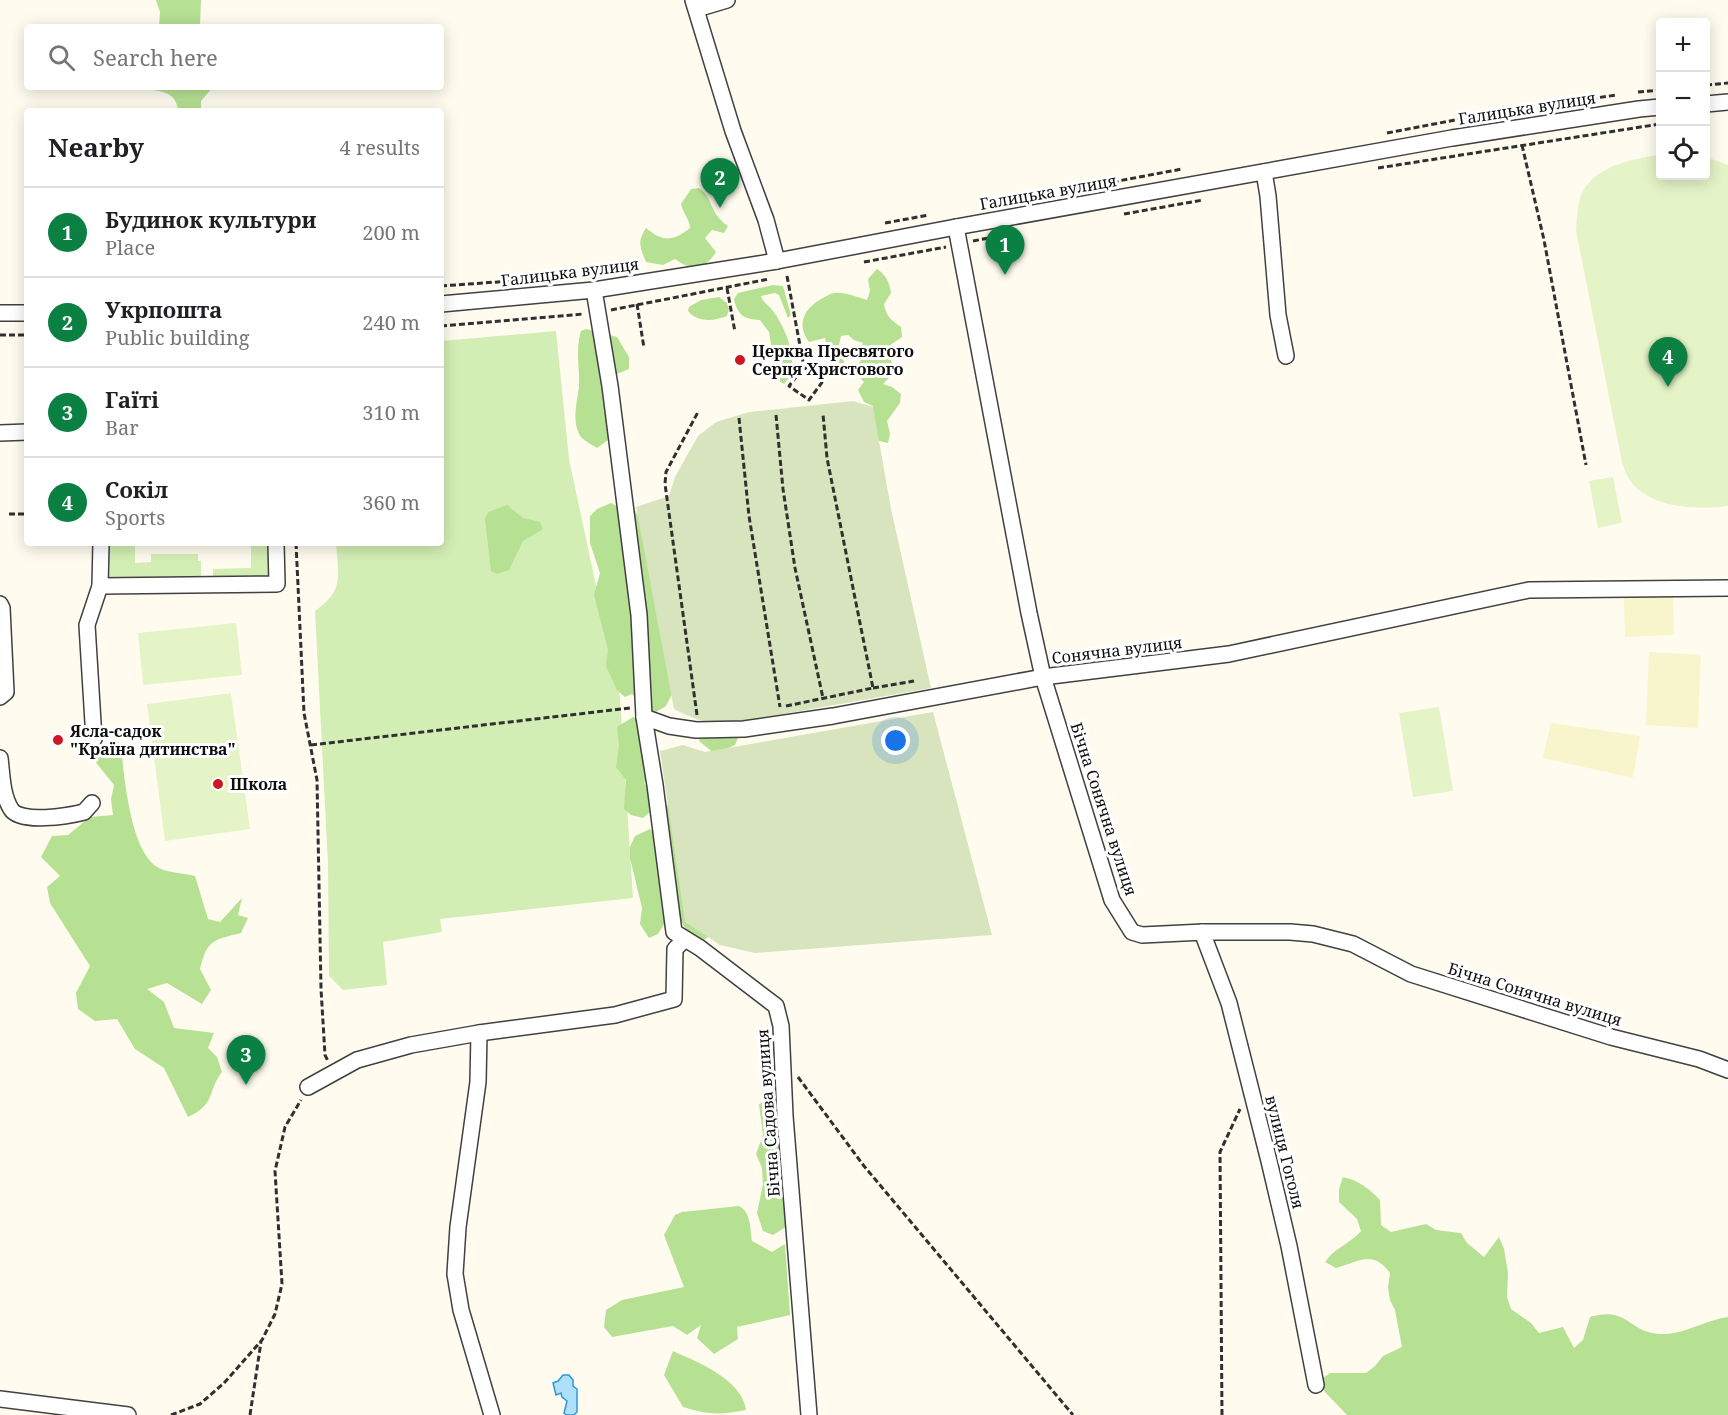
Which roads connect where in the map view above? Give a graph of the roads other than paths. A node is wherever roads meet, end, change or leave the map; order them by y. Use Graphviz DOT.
graph roads {
  1 [pos="727,0"];
  2 [pos="697,3"];
  3 [pos="1728,102"];
  4 [pos="1710,104"];
  5 [pos="1656,107"];
  6 [pos="1264,172"];
  7 [pos="956,227"];
  8 [pos="777,261"];
  9 [pos="594,290"];
  10 [pos="444,304"];
  11 [pos="0,312"];
  12 [pos="24,313"];
  13 [pos="1286,356"];
  14 [pos="24,432"];
  15 [pos="0,433"];
  16 [pos="101,546"];
  17 [pos="276,546"];
  18 [pos="100,586"];
  19 [pos="1728,588"];
  20 [pos="0,604"];
  21 [pos="1043,678"];
  22 [pos="0,697"];
  23 [pos="643,712"];
  24 [pos="94,739"];
  25 [pos="0,758"];
  26 [pos="92,803"];
  27 [pos="1202,932"];
  28 [pos="685,939"];
  29 [pos="479,1033"];
  30 [pos="1728,1070"];
  31 [pos="308,1087"];
  32 [pos="1316,1385"];
  33 [pos="0,1399"];
  34 [pos="128,1415"];
  35 [pos="492,1415"];
  36 [pos="809,1415"];
  1 -- 2 [label="street"];
  2 -- 8 [label="street"];
  3 -- 4 [label="street"];
  5 -- 6 [label="street, Галицька вулиця"];
  6 -- 7 [label="street, Галицька вулиця"];
  6 -- 13 [label="street"];
  7 -- 8 [label="street, Галицька вулиця"];
  7 -- 21 [label="street, Бічна Сонячна вулиця"];
  8 -- 9 [label="street, Галицька вулиця"];
  9 -- 10 [label="street, Галицька вулиця"];
  9 -- 23 [label="street, Бічна Садова вулиця"];
  11 -- 12 [label="street"];
  14 -- 15 [label="street"];
  16 -- 18 [label="street"];
  17 -- 18 [label="street"];
  18 -- 24 [label="street"];
  19 -- 21 [label="street, Сонячна вулиця"];
  20 -- 22 [label="street"];
  21 -- 23 [label="street, Сонячна вулиця"];
  21 -- 27 [label="street, Бічна Сонячна вулиця"];
  23 -- 28 [label="street, Бічна Садова вулиця"];
  25 -- 26 [label="street"];
  27 -- 30 [label="street, Бічна Сонячна вулиця"];
  27 -- 32 [label="street, вулиця Гоголя"];
  28 -- 29 [label="street"];
  28 -- 36 [label="street, Бічна Садова вулиця"];
  29 -- 31 [label="street"];
  29 -- 35 [label="street"];
  33 -- 34 [label="street"];
}
